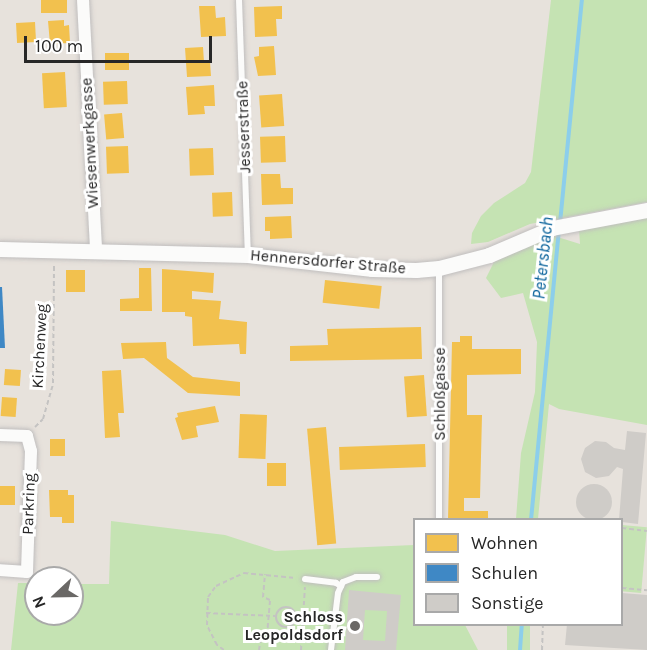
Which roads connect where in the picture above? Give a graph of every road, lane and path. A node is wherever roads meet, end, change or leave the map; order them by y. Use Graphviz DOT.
graph roads {
  1 [pos="83,0"];
  2 [pos="239,0"];
  3 [pos="647,210"];
  4 [pos="0,249"];
  5 [pos="54,249"];
  6 [pos="96,250"];
  7 [pos="248,255"];
  8 [pos="439,268"];
  9 [pos="0,435"];
  10 [pos="27,436"];
  11 [pos="439,518"];
  12 [pos="623,528"];
  13 [pos="647,531"];
  14 [pos="0,570"];
  15 [pos="265,574"];
  16 [pos="377,577"];
  17 [pos="305,579"];
  18 [pos="341,586"];
  19 [pos="623,588"];
  20 [pos="647,590"];
  21 [pos="206,613"];
  22 [pos="268,616"];
  23 [pos="275,616"];
  24 [pos="296,618"];
  25 [pos="303,618"];
  26 [pos="543,626"];
  27 [pos="224,650"];
  28 [pos="259,650"];
  29 [pos="301,650"];
  30 [pos="331,650"];
  31 [pos="542,650"];
  1 -- 6 [label="street, Wiesenwerkgasse"];
  2 -- 7 [label="lane, Jesserstraße"];
  3 -- 8 [label="street, Hennersdorfer Straße"];
  4 -- 5 [label="street, Hennersdorfer Straße"];
  5 -- 6 [label="street, Hennersdorfer Straße"];
  5 -- 10 [label="path, Kirchenweg"];
  6 -- 7 [label="street, Hennersdorfer Straße"];
  7 -- 8 [label="street, Hennersdorfer Straße"];
  8 -- 11 [label="lane, Schloßgasse"];
  9 -- 10 [label="street"];
  10 -- 14 [label="street, Parkring"];
  12 -- 13 [label="path"];
  15 -- 17 [label="path"];
  15 -- 21 [label="path"];
  15 -- 22 [label="path"];
  16 -- 18 [label="lane"];
  17 -- 18 [label="lane"];
  17 -- 25 [label="path"];
  18 -- 30 [label="lane"];
  19 -- 20 [label="path"];
  21 -- 22 [label="path"];
  21 -- 27 [label="path"];
  22 -- 23 [label="path"];
  22 -- 28 [label="path"];
  23 -- 24 [label="path"];
  23 -- 24 [label="path"];
  24 -- 25 [label="path"];
  25 -- 29 [label="path"];
  26 -- 31 [label="path"];
}
